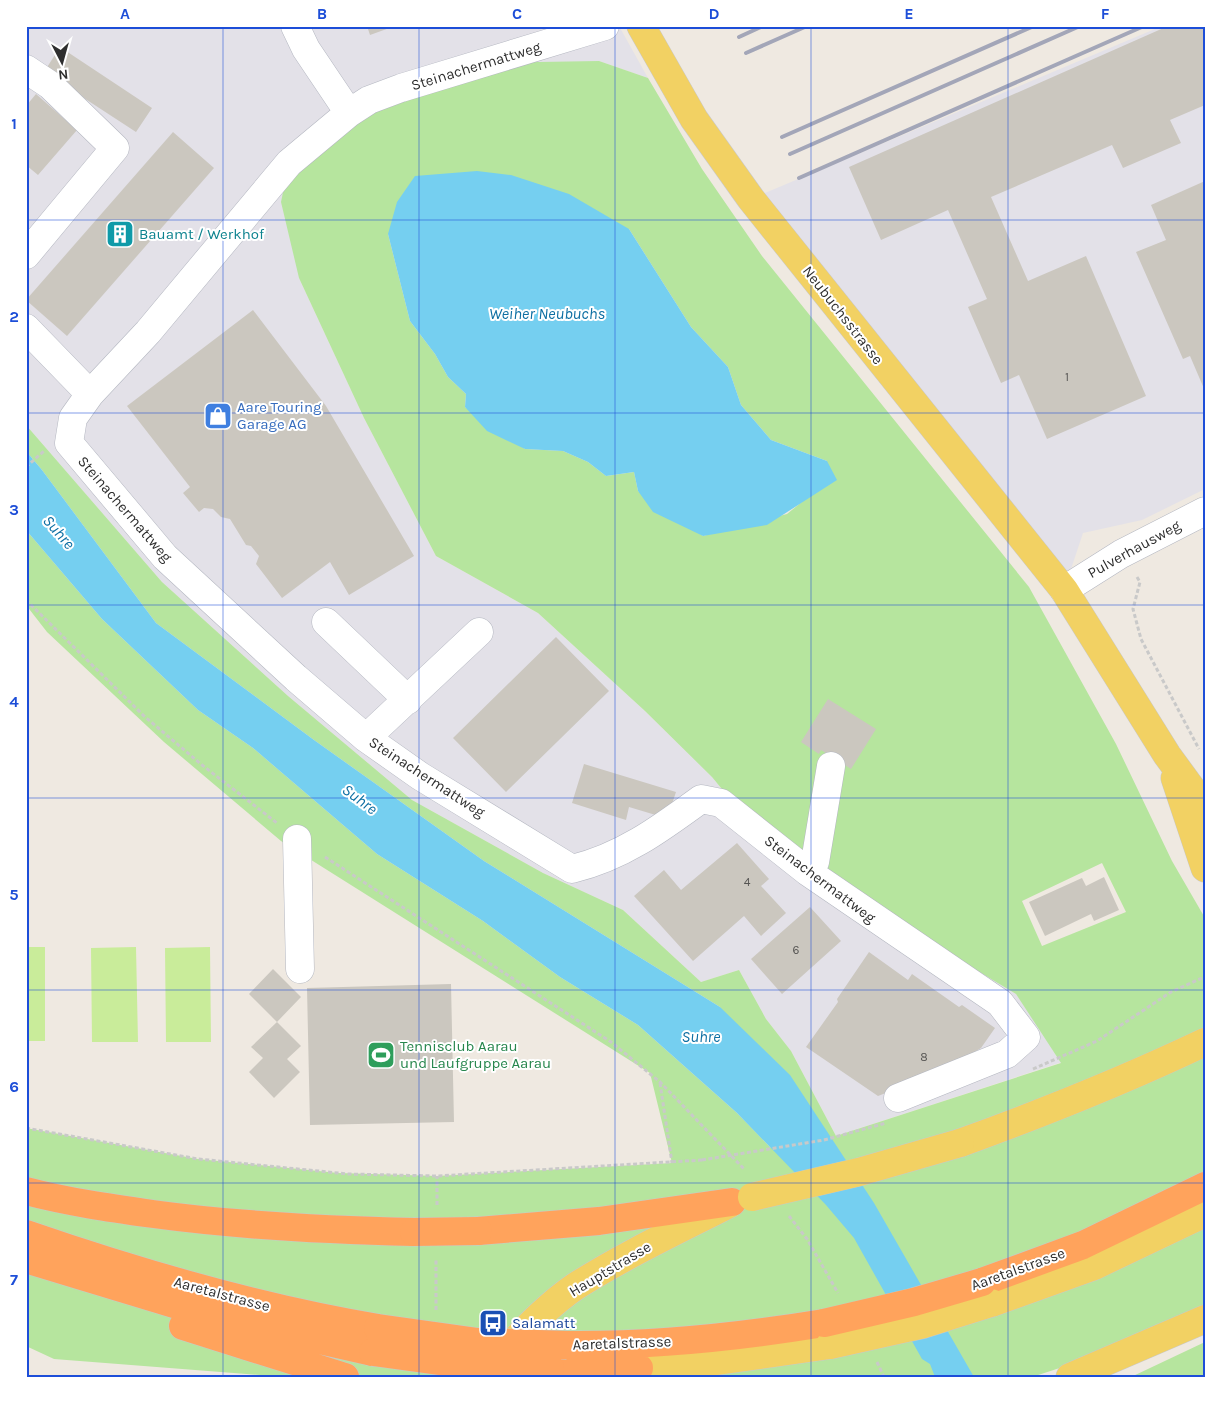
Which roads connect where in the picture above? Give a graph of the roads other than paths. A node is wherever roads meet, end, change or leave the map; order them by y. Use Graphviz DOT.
graph roads {
  1 [pos="295,26"];
  2 [pos="605,26"];
  3 [pos="641,26"];
  4 [pos="26,69"];
  5 [pos="349,113"];
  6 [pos="26,255"];
  7 [pos="26,328"];
  8 [pos="90,394"];
  9 [pos="1205,511"];
  10 [pos="1064,590"];
  11 [pos="326,622"];
  12 [pos="479,632"];
  13 [pos="408,700"];
  14 [pos="366,738"];
  15 [pos="1167,755"];
  16 [pos="831,766"];
  17 [pos="1205,807"];
  18 [pos="297,839"];
  19 [pos="1205,868"];
  20 [pos="808,872"];
  21 [pos="300,969"];
  22 [pos="1205,1042"];
  23 [pos="898,1098"];
  24 [pos="1205,1186"];
  25 [pos="744,1190"];
  26 [pos="26,1191"];
  27 [pos="1205,1213"];
  28 [pos="26,1234"];
  29 [pos="26,1259"];
  30 [pos="26,1269"];
  31 [pos="987,1292"];
  32 [pos="1205,1318"];
  33 [pos="827,1334"];
  34 [pos="376,1340"];
  35 [pos="639,1368"];
  36 [pos="345,1377"];
  37 [pos="481,1377"];
  38 [pos="1070,1377"];
  1 -- 5 [label="street"];
  2 -- 5 [label="street, Steinachermattweg"];
  3 -- 10 [label="main road, Neubuchsstrasse"];
  4 -- 6 [label="street"];
  5 -- 8 [label="street, Steinachermattweg"];
  7 -- 8 [label="street"];
  8 -- 14 [label="street, Steinachermattweg"];
  9 -- 10 [label="street, Pulverhausweg"];
  10 -- 15 [label="main road, Neubuchsstrasse"];
  11 -- 13 [label="street"];
  12 -- 13 [label="street"];
  13 -- 14 [label="street"];
  14 -- 20 [label="street, Steinachermattweg"];
  15 -- 17 [label="main road"];
  15 -- 19 [label="main road"];
  16 -- 20 [label="street"];
  18 -- 21 [label="street"];
  20 -- 23 [label="street, Steinachermattweg"];
  22 -- 25 [label="main road, Hauptstrasse, bridge"];
  24 -- 31 [label="highway, Aaretalstrasse"];
  25 -- 26 [label="highway, bridge"];
  25 -- 37 [label="main road, Hauptstrasse"];
  27 -- 31 [label="main road, Aaretalstrasse"];
  28 -- 34 [label="highway, Aaretalstrasse"];
  29 -- 34 [label="highway, Aaretalstrasse"];
  30 -- 36 [label="highway"];
  31 -- 33 [label="highway, Aaretalstrasse, bridge"];
  32 -- 38 [label="main road"];
  33 -- 34 [label="highway, Aaretalstrasse, bridge"];
  33 -- 35 [label="main road, Aaretalstrasse"];
  34 -- 35 [label="highway, Aaretalstrasse, bridge"];
}
